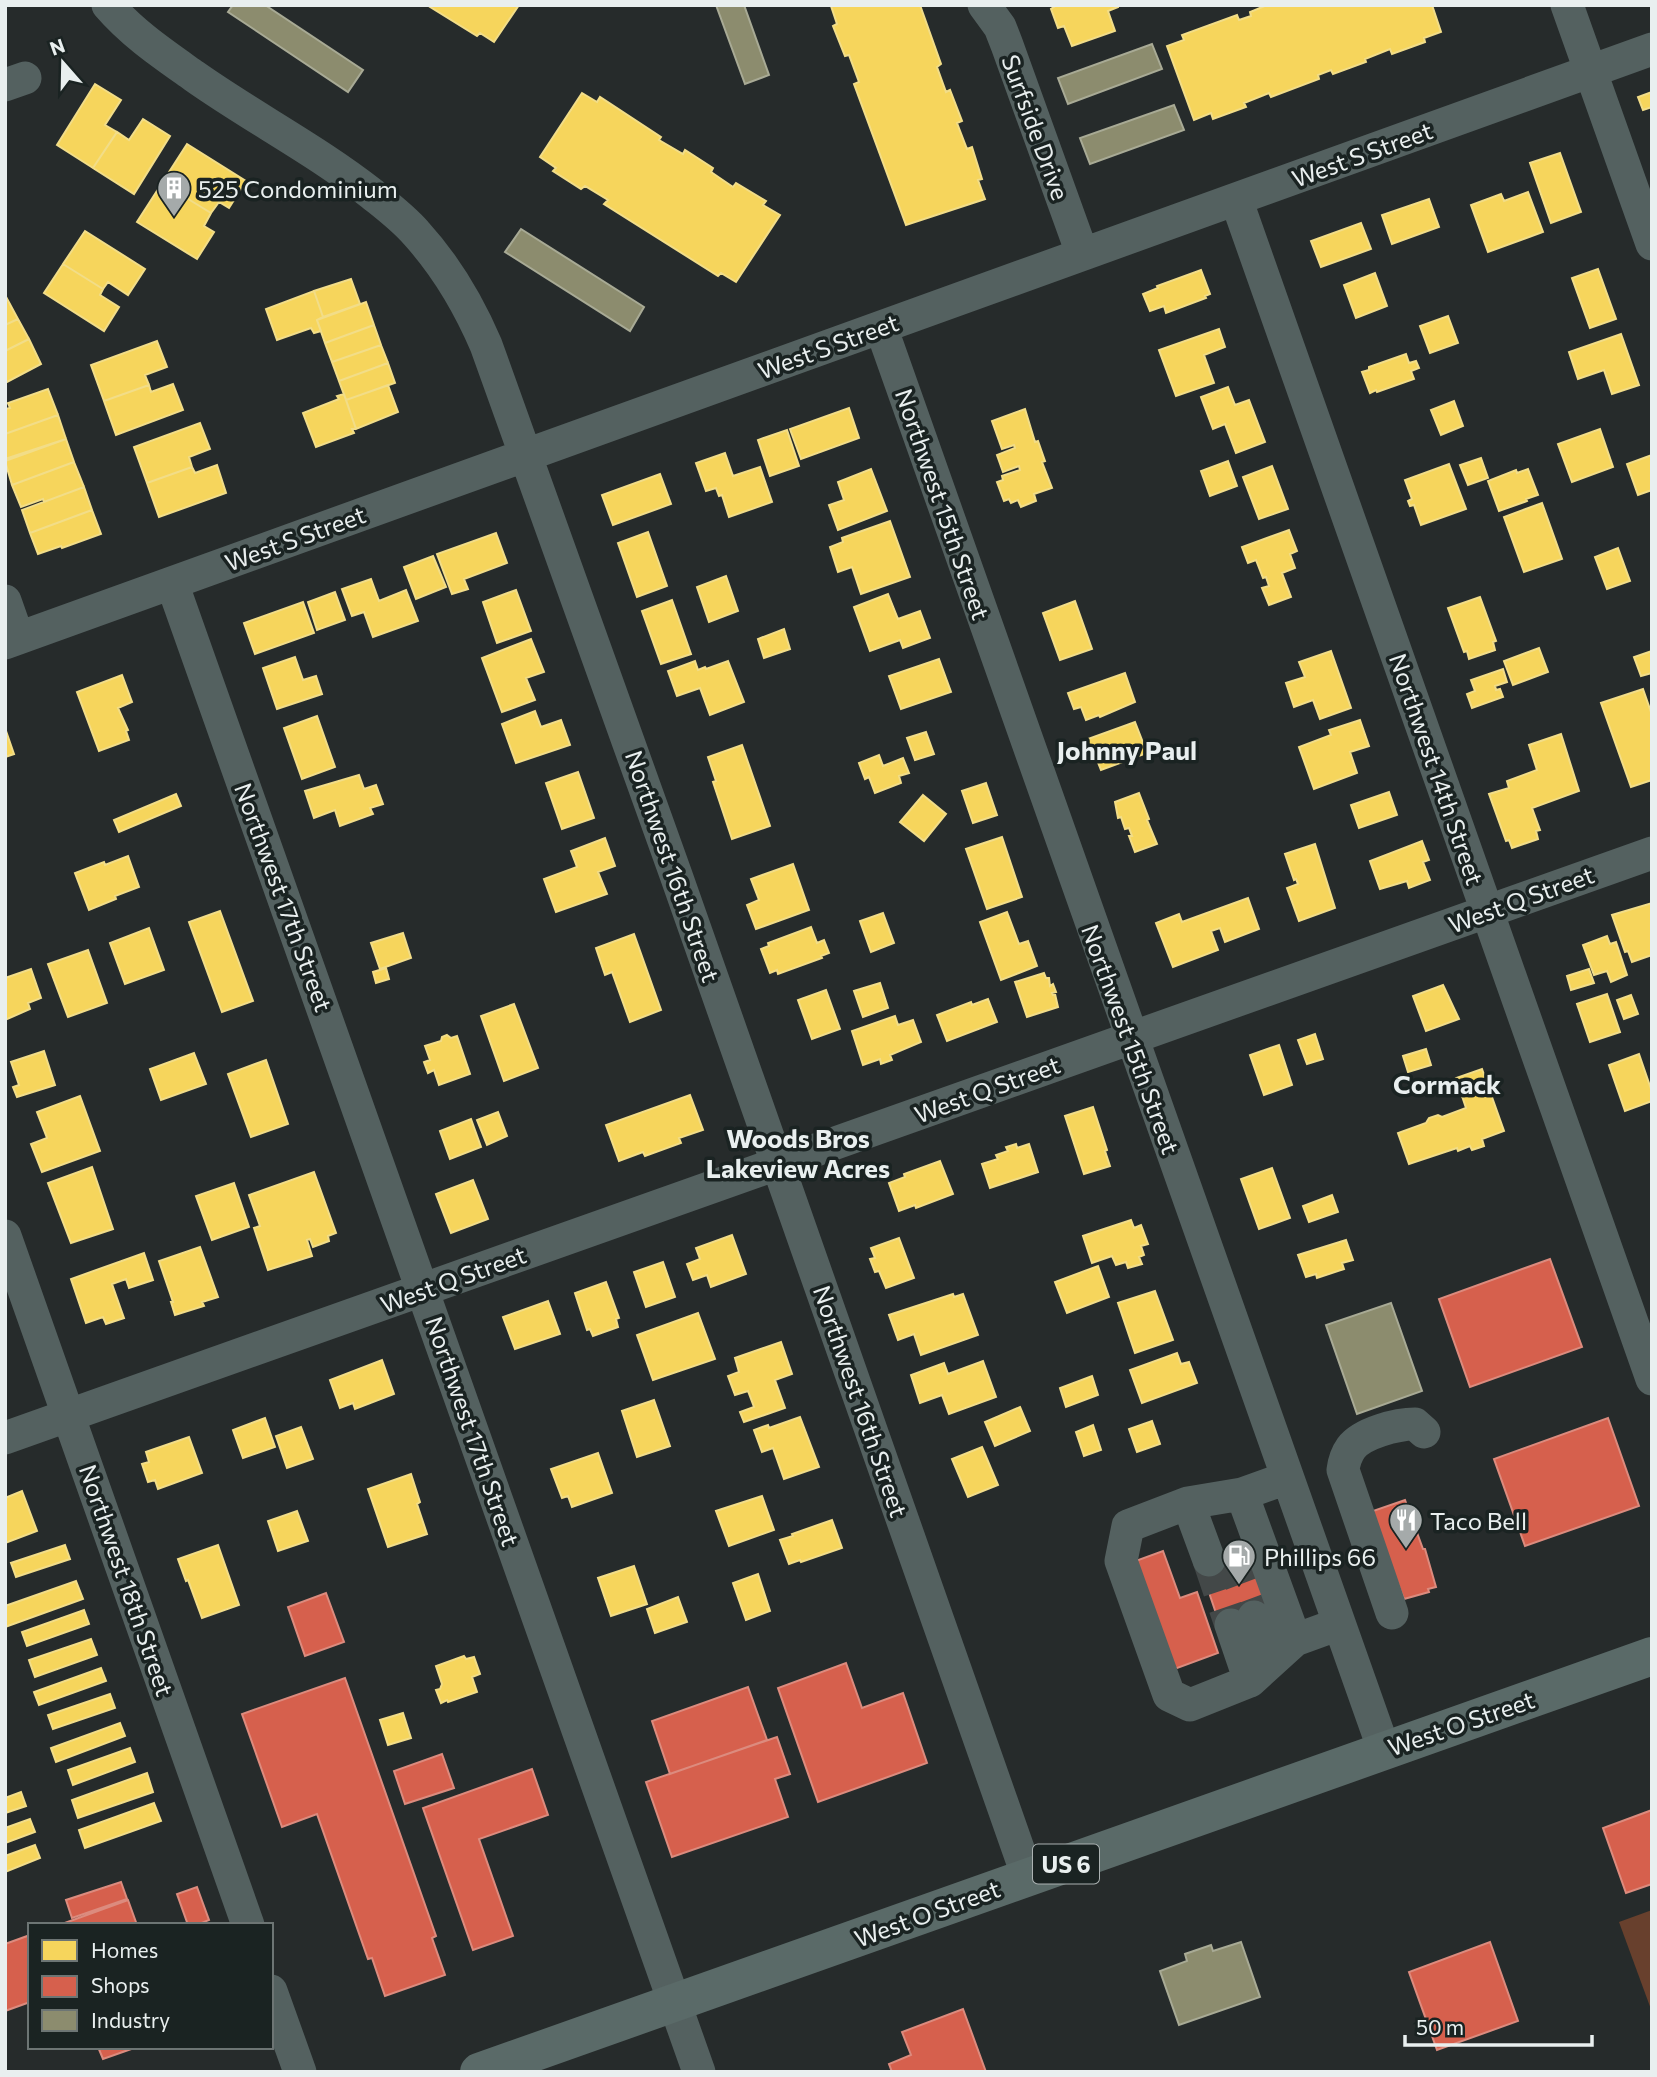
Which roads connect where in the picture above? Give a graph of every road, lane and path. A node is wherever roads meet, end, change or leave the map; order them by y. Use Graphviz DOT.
graph roads {
  1 [pos="108,5"];
  2 [pos="984,5"];
  3 [pos="1567,5"];
  4 [pos="1652,49"];
  5 [pos="1591,71"];
  6 [pos="1236,199"];
  7 [pos="1652,244"];
  8 [pos="1082,253"];
  9 [pos="881,327"];
  10 [pos="526,454"];
  11 [pos="172,583"];
  12 [pos="5,601"];
  13 [pos="12,640"];
  14 [pos="1652,853"];
  15 [pos="1487,912"];
  16 [pos="1131,1038"];
  17 [pos="778,1164"];
  18 [pos="5,1236"];
  19 [pos="423,1290"];
  20 [pos="1652,1379"];
  21 [pos="68,1415"];
  22 [pos="1424,1433"];
  23 [pos="5,1438"];
  24 [pos="1287,1478"];
  25 [pos="1214,1498"];
  26 [pos="1220,1557"];
  27 [pos="1392,1613"];
  28 [pos="1242,1621"];
  29 [pos="1339,1624"];
  30 [pos="1295,1640"];
  31 [pos="1652,1656"];
  32 [pos="1260,1672"];
  33 [pos="1384,1750"];
  34 [pos="1028,1877"];
  35 [pos="247,1923"];
  36 [pos="273,1997"];
  37 [pos="675,2003"];
  38 [pos="299,2072"];
  39 [pos="479,2072"];
  40 [pos="699,2072"];
  1 -- 10 [label="street, Northwest 16th Street"];
  2 -- 8 [label="street, Surfside Drive"];
  3 -- 5 [label="street"];
  4 -- 5 [label="street, West S Street"];
  5 -- 6 [label="street, West S Street"];
  5 -- 7 [label="street"];
  6 -- 8 [label="street, West S Street"];
  6 -- 15 [label="street, Northwest 14th Street"];
  8 -- 9 [label="street, West S Street"];
  9 -- 10 [label="street, West S Street"];
  9 -- 16 [label="street, Northwest 15th Street"];
  10 -- 11 [label="street, West S Street"];
  10 -- 17 [label="street, Northwest 16th Street"];
  11 -- 13 [label="street, West S Street"];
  11 -- 19 [label="street, Northwest 17th Street"];
  12 -- 13 [label="street"];
  14 -- 15 [label="street, West Q Street"];
  15 -- 16 [label="street, West Q Street"];
  15 -- 20 [label="street, Northwest 14th Street"];
  16 -- 17 [label="street, West Q Street"];
  16 -- 24 [label="street, Northwest 15th Street"];
  17 -- 19 [label="street, West Q Street"];
  17 -- 34 [label="street, Northwest 16th Street"];
  18 -- 21 [label="street, Northwest 18th Street"];
  19 -- 21 [label="street, West Q Street"];
  19 -- 37 [label="street, Northwest 17th Street"];
  21 -- 23 [label="street, West Q Street"];
  21 -- 35 [label="street, Northwest 18th Street"];
  22 -- 27 [label="street"];
  24 -- 25 [label="street"];
  24 -- 29 [label="street, Northwest 15th Street"];
  25 -- 26 [label="street"];
  25 -- 30 [label="street"];
  25 -- 32 [label="street"];
  28 -- 32 [label="street"];
  29 -- 30 [label="street"];
  29 -- 33 [label="street, Northwest 15th Street"];
  30 -- 32 [label="street"];
  31 -- 33 [label="main road, West O Street / US 6"];
  33 -- 34 [label="main road, West O Street / US 6"];
  34 -- 37 [label="main road, West O Street / US 6"];
  36 -- 38 [label="street"];
  37 -- 39 [label="main road, West O Street / US 6"];
  37 -- 40 [label="street, Northwest 17th Street"];
}
